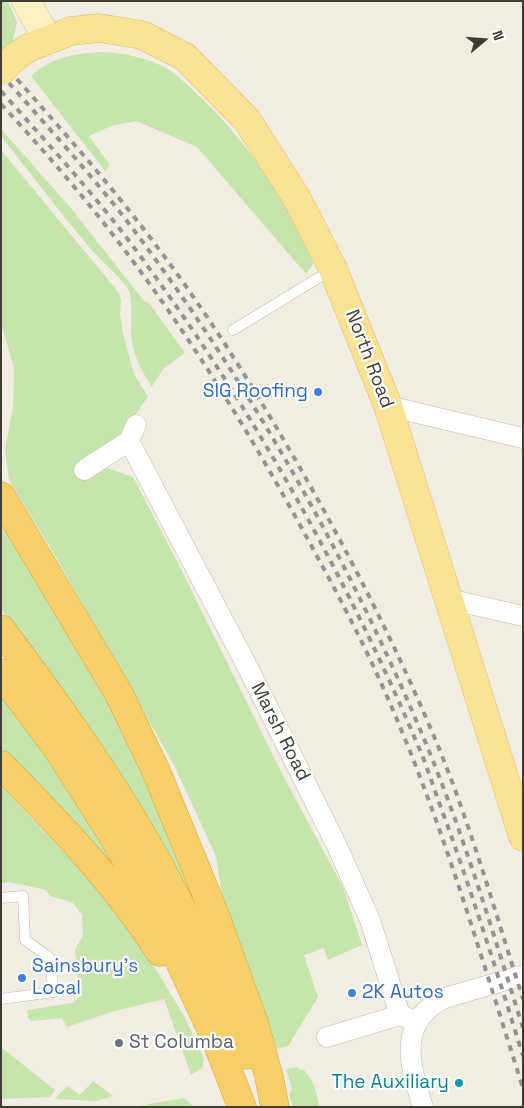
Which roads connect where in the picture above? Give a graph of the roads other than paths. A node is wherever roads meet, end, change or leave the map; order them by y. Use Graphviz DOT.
graph roads {
  1 [pos="26,1"];
  2 [pos="48,40"];
  3 [pos="8,64"];
  4 [pos="333,269"];
  5 [pos="233,330"];
  6 [pos="388,406"];
  7 [pos="523,438"];
  8 [pos="84,470"];
  9 [pos="1,496"];
  10 [pos="448,599"];
  11 [pos="523,616"];
  12 [pos="1,629"];
  13 [pos="1,673"];
  14 [pos="1,765"];
  15 [pos="520,823"];
  16 [pos="1,898"];
  17 [pos="523,976"];
  18 [pos="1,999"];
  19 [pos="409,1019"];
  20 [pos="232,1036"];
  21 [pos="327,1037"];
  22 [pos="242,1107"];
  23 [pos="266,1107"];
  24 [pos="275,1107"];
  25 [pos="423,1107"];
  1 -- 2 [label="street"];
  2 -- 3 [label="main road, North Road"];
  2 -- 4 [label="main road, North Road"];
  4 -- 5 [label="lane"];
  4 -- 6 [label="main road, North Road"];
  6 -- 7 [label="street"];
  6 -- 10 [label="main road, North Road"];
  8 -- 19 [label="street, Marsh Road"];
  9 -- 20 [label="highway"];
  10 -- 11 [label="street"];
  10 -- 15 [label="main road, North Road"];
  12 -- 20 [label="highway"];
  13 -- 20 [label="highway"];
  14 -- 20 [label="highway"];
  16 -- 18 [label="lane"];
  17 -- 19 [label="street"];
  19 -- 21 [label="street"];
  19 -- 25 [label="street"];
  20 -- 22 [label="highway"];
  20 -- 23 [label="highway"];
  20 -- 24 [label="highway"];
}
